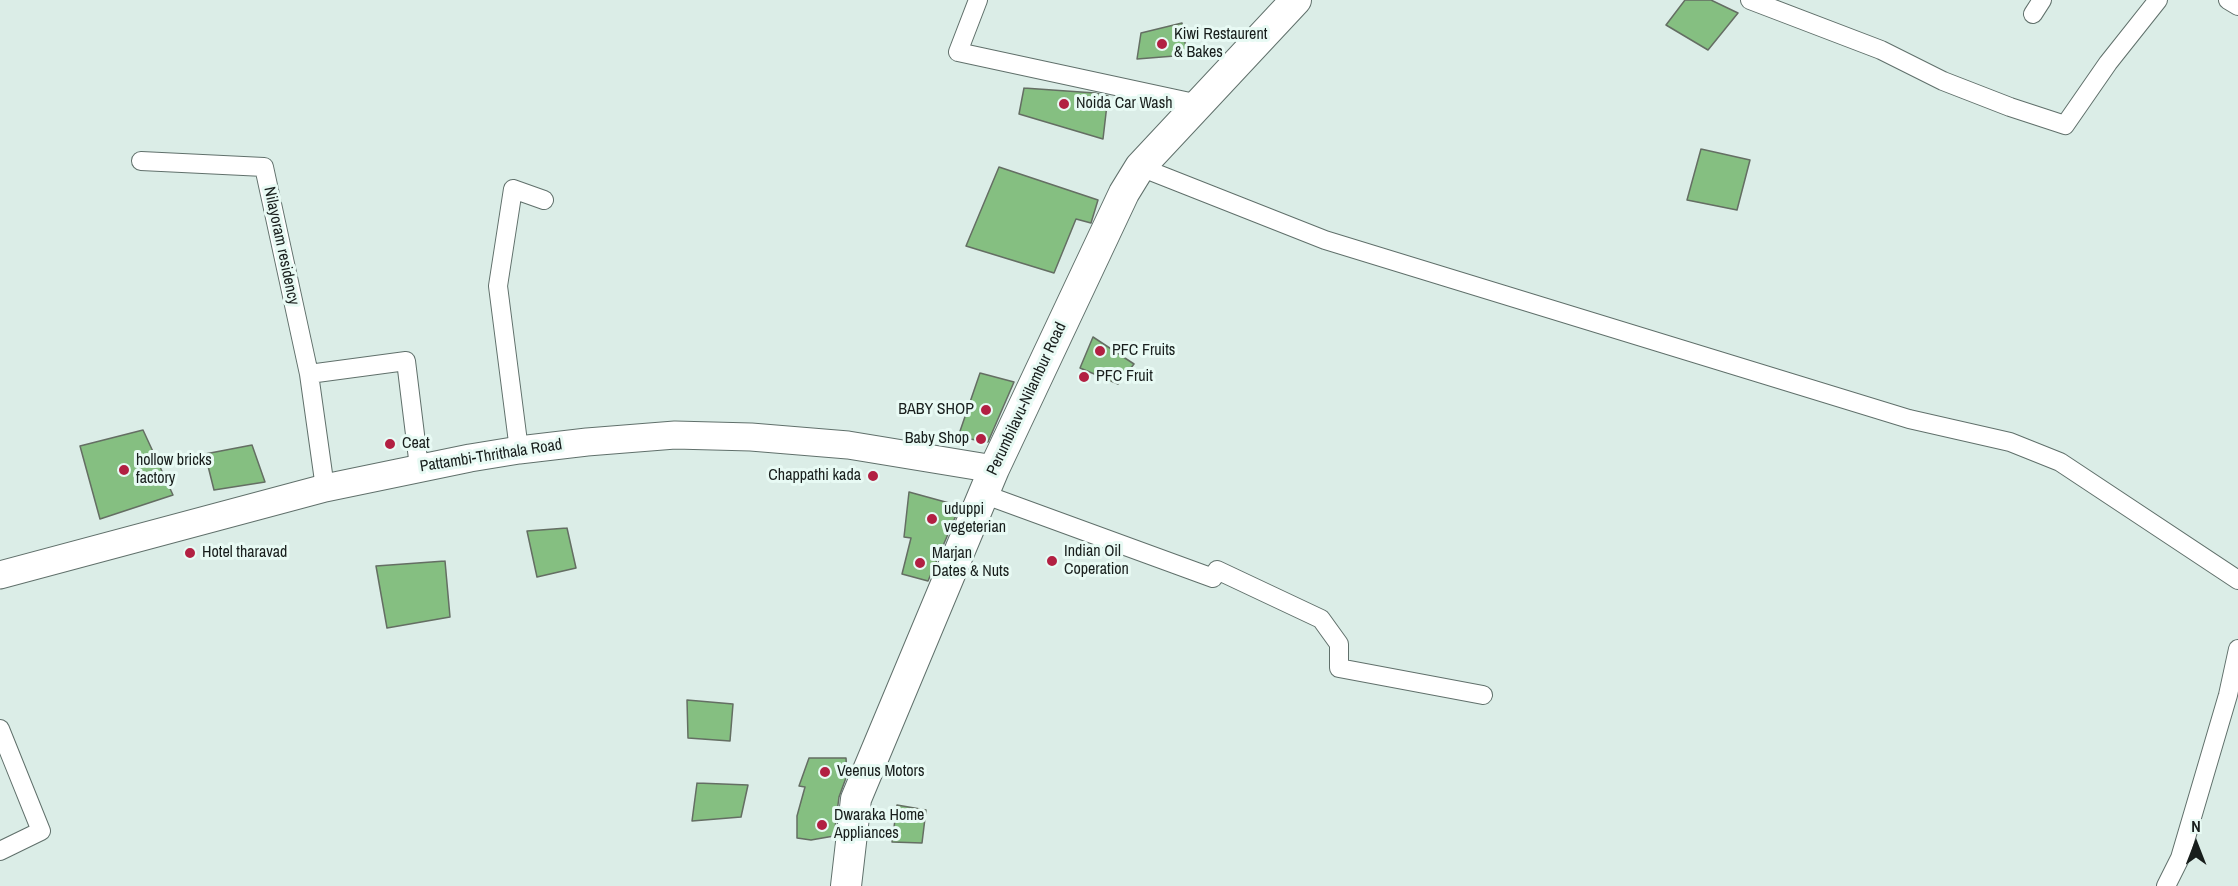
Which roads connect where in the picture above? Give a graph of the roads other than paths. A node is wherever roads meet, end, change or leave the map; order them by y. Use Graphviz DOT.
graph roads {
  1 [pos="978,0"];
  2 [pos="1296,0"];
  3 [pos="1750,0"];
  4 [pos="2158,0"];
  5 [pos="2228,0"];
  6 [pos="2238,6"];
  7 [pos="1198,104"];
  8 [pos="141,160"];
  9 [pos="1140,167"];
  10 [pos="544,200"];
  11 [pos="309,374"];
  12 [pos="519,450"];
  13 [pos="419,467"];
  14 [pos="988,481"];
  15 [pos="325,488"];
  16 [pos="0,574"];
  17 [pos="2238,580"];
  18 [pos="2238,649"];
  19 [pos="1483,695"];
  20 [pos="0,729"];
  21 [pos="0,852"];
  22 [pos="846,886"];
  23 [pos="2166,886"];
  1 -- 7 [label="street"];
  2 -- 7 [label="main road, Perumbilavu-Nilambur Road"];
  3 -- 4 [label="street"];
  5 -- 6 [label="street"];
  7 -- 9 [label="main road, Perumbilavu-Nilambur Road"];
  8 -- 11 [label="street, Nilayoram residency"];
  9 -- 14 [label="main road, Perumbilavu-Nilambur Road"];
  9 -- 17 [label="street"];
  10 -- 12 [label="street"];
  11 -- 13 [label="street"];
  11 -- 15 [label="street, Nilayoram residency"];
  12 -- 13 [label="main road, Pattambi-Thrithala Road"];
  12 -- 14 [label="main road, Pattambi-Thrithala Road"];
  13 -- 15 [label="main road, Pattambi-Thrithala Road"];
  14 -- 19 [label="street"];
  14 -- 22 [label="main road, Perumbilavu-Nilambur Road"];
  15 -- 16 [label="main road, Pattambi-Thrithala Road"];
  18 -- 23 [label="street"];
  20 -- 21 [label="street"];
}
